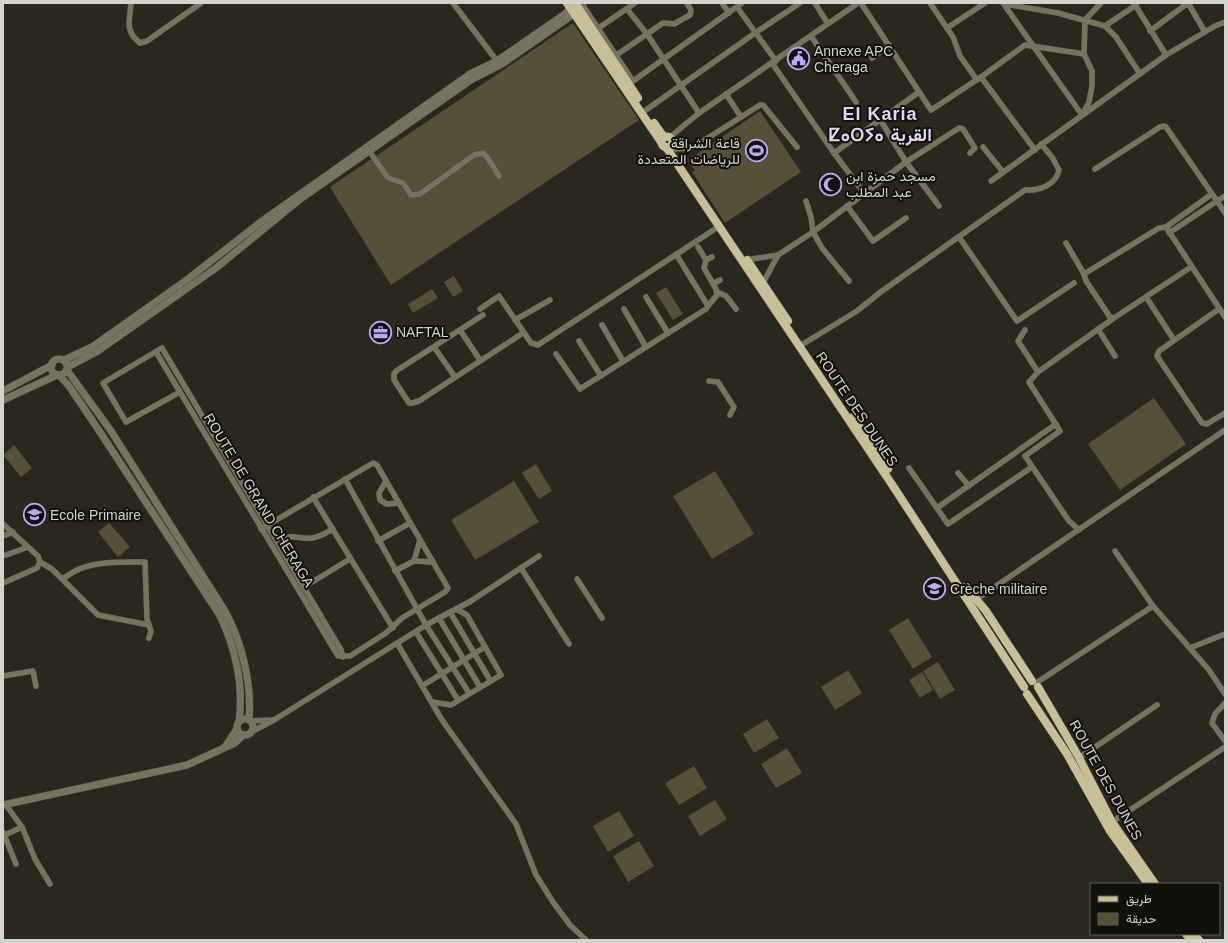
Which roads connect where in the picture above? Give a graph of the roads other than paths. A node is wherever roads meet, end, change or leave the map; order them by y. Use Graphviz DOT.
graph roads {
  1 [pos="131,3"];
  2 [pos="201,3"];
  3 [pos="453,3"];
  4 [pos="687,3"];
  5 [pos="722,3"];
  6 [pos="800,3"];
  7 [pos="815,3"];
  8 [pos="858,3"];
  9 [pos="861,3"];
  10 [pos="930,3"];
  11 [pos="985,3"];
  12 [pos="1101,3"];
  13 [pos="740,4"];
  14 [pos="1003,4"];
  15 [pos="1135,4"];
  16 [pos="629,5"];
  17 [pos="576,6"];
  18 [pos="849,6"];
  19 [pos="729,13"];
  20 [pos="1085,20"];
  21 [pos="1225,22"];
  22 [pos="828,24"];
  23 [pos="1105,26"];
  24 [pos="947,28"];
  25 [pos="597,29"];
  26 [pos="1150,31"];
  27 [pos="1205,32"];
  28 [pos="755,33"];
  29 [pos="647,34"];
  30 [pos="811,36"];
  31 [pos="889,45"];
  32 [pos="1034,45"];
  33 [pos="1084,54"];
  34 [pos="615,56"];
  35 [pos="1166,56"];
  36 [pos="872,58"];
  37 [pos="663,59"];
  38 [pos="497,61"];
  39 [pos="774,62"];
  40 [pos="1140,74"];
  41 [pos="979,79"];
  42 [pos="630,82"];
  43 [pos="681,85"];
  44 [pos="919,92"];
  45 [pos="726,94"];
  46 [pos="856,102"];
  47 [pos="646,110"];
  48 [pos="699,113"];
  49 [pos="1082,115"];
  50 [pos="741,117"];
  51 [pos="881,121"];
  52 [pos="667,143"];
  53 [pos="1041,144"];
  54 [pos="797,147"];
  55 [pos="983,147"];
  56 [pos="1035,150"];
  57 [pos="370,152"];
  58 [pos="834,153"];
  59 [pos="970,153"];
  60 [pos="906,162"];
  61 [pos="1095,169"];
  62 [pos="1003,172"];
  63 [pos="499,176"];
  64 [pos="991,180"];
  65 [pos="864,193"];
  66 [pos="1212,194"];
  67 [pos="1225,196"];
  68 [pos="806,201"];
  69 [pos="1217,201"];
  70 [pos="847,206"];
  71 [pos="939,206"];
  72 [pos="1225,213"];
  73 [pos="906,218"];
  74 [pos="718,227"];
  75 [pos="1167,230"];
  76 [pos="813,232"];
  77 [pos="959,237"];
  78 [pos="1066,243"];
  79 [pos="698,247"];
  80 [pos="676,254"];
  81 [pos="712,256"];
  82 [pos="778,256"];
  83 [pos="706,260"];
  84 [pos="744,260"];
  85 [pos="1191,267"];
  86 [pos="1084,274"];
  87 [pos="720,280"];
  88 [pos="848,280"];
  89 [pos="763,283"];
  90 [pos="1074,283"];
  91 [pos="714,284"];
  92 [pos="717,292"];
  93 [pos="646,297"];
  94 [pos="1146,297"];
  95 [pos="550,300"];
  96 [pos="708,306"];
  97 [pos="480,309"];
  98 [pos="624,309"];
  99 [pos="736,309"];
  100 [pos="1222,310"];
  101 [pos="483,315"];
  102 [pos="1114,318"];
  103 [pos="1225,318"];
  104 [pos="515,320"];
  105 [pos="602,326"];
  106 [pos="1098,329"];
  107 [pos="460,330"];
  108 [pos="1025,330"];
  109 [pos="523,333"];
  110 [pos="668,333"];
  111 [pos="1174,340"];
  112 [pos="579,341"];
  113 [pos="803,344"];
  114 [pos="434,347"];
  115 [pos="646,347"];
  116 [pos="156,352"];
  117 [pos="556,354"];
  118 [pos="1115,356"];
  119 [pos="64,360"];
  120 [pos="480,360"];
  121 [pos="623,362"];
  122 [pos="52,365"];
  123 [pos="67,369"];
  124 [pos="1038,372"];
  125 [pos="58,375"];
  126 [pos="601,376"];
  127 [pos="455,377"];
  128 [pos="709,381"];
  129 [pos="3,391"];
  130 [pos="180,392"];
  131 [pos="3,400"];
  132 [pos="1225,413"];
  133 [pos="730,415"];
  134 [pos="1056,424"];
  135 [pos="1225,430"];
  136 [pos="1032,467"];
  137 [pos="909,468"];
  138 [pos="958,473"];
  139 [pos="345,479"];
  140 [pos="386,480"];
  141 [pos="969,486"];
  142 [pos="313,497"];
  143 [pos="399,503"];
  144 [pos="937,508"];
  145 [pos="410,523"];
  146 [pos="3,524"];
  147 [pos="268,525"];
  148 [pos="262,529"];
  149 [pos="333,529"];
  150 [pos="1079,530"];
  151 [pos="13,532"];
  152 [pos="3,536"];
  153 [pos="420,540"];
  154 [pos="277,541"];
  155 [pos="378,541"];
  156 [pos="28,547"];
  157 [pos="1115,551"];
  158 [pos="3,556"];
  159 [pos="539,556"];
  160 [pos="350,559"];
  161 [pos="414,561"];
  162 [pos="40,562"];
  163 [pos="433,562"];
  164 [pos="521,568"];
  165 [pos="395,571"];
  166 [pos="62,579"];
  167 [pos="577,579"];
  168 [pos="3,583"];
  169 [pos="304,587"];
  170 [pos="973,602"];
  171 [pos="1153,606"];
  172 [pos="417,608"];
  173 [pos="456,609"];
  174 [pos="450,612"];
  175 [pos="439,618"];
  176 [pos="602,618"];
  177 [pos="149,625"];
  178 [pos="426,625"];
  179 [pos="392,628"];
  180 [pos="416,632"];
  181 [pos="1225,634"];
  182 [pos="149,638"];
  183 [pos="397,643"];
  184 [pos="569,644"];
  185 [pos="485,647"];
  186 [pos="1190,648"];
  187 [pos="474,653"];
  188 [pos="343,657"];
  189 [pos="464,659"];
  190 [pos="453,666"];
  191 [pos="442,672"];
  192 [pos="3,676"];
  193 [pos="490,680"];
  194 [pos="1036,684"];
  195 [pos="36,686"];
  196 [pos="422,686"];
  197 [pos="480,687"];
  198 [pos="1026,690"];
  199 [pos="1225,692"];
  200 [pos="469,693"];
  201 [pos="458,700"];
  202 [pos="432,702"];
  203 [pos="1225,703"];
  204 [pos="1157,705"];
  205 [pos="250,720"];
  206 [pos="274,720"];
  207 [pos="239,721"];
  208 [pos="237,728"];
  209 [pos="252,731"];
  210 [pos="243,735"];
  211 [pos="1225,741"];
  212 [pos="1225,747"];
  213 [pos="224,748"];
  214 [pos="1079,758"];
  215 [pos="4,804"];
  216 [pos="1112,822"];
  217 [pos="22,827"];
  218 [pos="4,834"];
  219 [pos="16,864"];
  220 [pos="1147,883"];
  221 [pos="1154,883"];
  222 [pos="50,884"];
  223 [pos="586,940"];
  1 -- 2 [label="street"];
  3 -- 38 [label="street"];
  4 -- 29 [label="street"];
  5 -- 19 [label="street"];
  6 -- 28 [label="street"];
  7 -- 22 [label="street"];
  8 -- 18 [label="street"];
  9 -- 31 [label="street"];
  10 -- 24 [label="street"];
  11 -- 24 [label="street"];
  12 -- 20 [label="street"];
  13 -- 19 [label="street"];
  13 -- 28 [label="street"];
  14 -- 20 [label="street"];
  14 -- 32 [label="street"];
  15 -- 23 [label="street"];
  15 -- 26 [label="street"];
  16 -- 25 [label="street"];
  16 -- 29 [label="street"];
  17 -- 25 [label="street"];
  17 -- 38 [label="street"];
  17 -- 42 [label="main road, ROUTE DES DUNES"];
  17 -- 52 [label="main road, ROUTE DES DUNES"];
  17 -- 57 [label="street"];
  18 -- 22 [label="street"];
  19 -- 37 [label="street"];
  20 -- 23 [label="street"];
  20 -- 33 [label="street"];
  21 -- 27 [label="street"];
  22 -- 30 [label="street"];
  23 -- 40 [label="street"];
  24 -- 41 [label="street"];
  25 -- 34 [label="street"];
  26 -- 27 [label="street"];
  26 -- 35 [label="street"];
  27 -- 35 [label="street"];
  28 -- 39 [label="street"];
  28 -- 43 [label="street"];
  29 -- 34 [label="street"];
  29 -- 37 [label="street"];
  30 -- 39 [label="street"];
  30 -- 46 [label="street"];
  31 -- 36 [label="street"];
  31 -- 44 [label="street"];
  32 -- 33 [label="street"];
  32 -- 41 [label="street"];
  32 -- 49 [label="street"];
  33 -- 49 [label="street"];
  34 -- 42 [label="street"];
  35 -- 40 [label="street"];
  37 -- 42 [label="street"];
  37 -- 43 [label="street"];
  38 -- 119 [label="street"];
  39 -- 45 [label="street"];
  39 -- 58 [label="street"];
  40 -- 49 [label="street"];
  41 -- 44 [label="street"];
  41 -- 56 [label="street"];
  42 -- 47 [label="main road, ROUTE DES DUNES"];
  43 -- 47 [label="street"];
  43 -- 48 [label="street"];
  44 -- 51 [label="street"];
  45 -- 48 [label="street"];
  45 -- 50 [label="street"];
  47 -- 52 [label="main road, ROUTE DES DUNES"];
  48 -- 52 [label="street"];
  49 -- 53 [label="street"];
  50 -- 52 [label="street"];
  50 -- 54 [label="street"];
  51 -- 58 [label="street"];
  51 -- 60 [label="street"];
  52 -- 74 [label="main road, ROUTE DES DUNES"];
  52 -- 84 [label="main road, ROUTE DES DUNES"];
  53 -- 56 [label="street"];
  53 -- 77 [label="street"];
  55 -- 62 [label="street"];
  56 -- 62 [label="street"];
  57 -- 63 [label="street"];
  57 -- 123 [label="street"];
  58 -- 65 [label="street"];
  59 -- 60 [label="street"];
  60 -- 65 [label="street"];
  60 -- 71 [label="street"];
  61 -- 66 [label="street"];
  62 -- 64 [label="street"];
  65 -- 70 [label="street"];
  66 -- 69 [label="street"];
  66 -- 75 [label="street"];
  67 -- 69 [label="street"];
  68 -- 76 [label="street"];
  69 -- 72 [label="street"];
  69 -- 75 [label="street"];
  70 -- 73 [label="street"];
  70 -- 76 [label="street"];
  74 -- 80 [label="street"];
  74 -- 84 [label="main road, ROUTE DES DUNES"];
  75 -- 85 [label="street"];
  75 -- 86 [label="street"];
  76 -- 82 [label="street"];
  76 -- 88 [label="street"];
  77 -- 90 [label="street"];
  77 -- 113 [label="street"];
  78 -- 86 [label="street"];
  79 -- 83 [label="street"];
  80 -- 96 [label="street"];
  80 -- 109 [label="street"];
  81 -- 83 [label="street"];
  82 -- 84 [label="street"];
  82 -- 89 [label="street"];
  83 -- 91 [label="street"];
  84 -- 89 [label="main road, ROUTE DES DUNES"];
  84 -- 170 [label="main road, ROUTE DES DUNES"];
  85 -- 94 [label="street"];
  85 -- 100 [label="street"];
  86 -- 102 [label="street"];
  87 -- 91 [label="street"];
  89 -- 113 [label="main road, ROUTE DES DUNES"];
  91 -- 92 [label="street"];
  92 -- 96 [label="street"];
  92 -- 99 [label="street"];
  93 -- 110 [label="street"];
  94 -- 102 [label="street"];
  94 -- 111 [label="street"];
  95 -- 104 [label="street"];
  96 -- 110 [label="street"];
  97 -- 104 [label="street"];
  98 -- 115 [label="street"];
  100 -- 103 [label="street"];
  100 -- 111 [label="street"];
  101 -- 107 [label="street"];
  102 -- 106 [label="street"];
  104 -- 109 [label="street"];
  105 -- 121 [label="street"];
  106 -- 118 [label="street"];
  106 -- 124 [label="street"];
  107 -- 114 [label="street"];
  107 -- 120 [label="street"];
  108 -- 124 [label="street"];
  109 -- 120 [label="street"];
  110 -- 115 [label="street"];
  111 -- 132 [label="street"];
  112 -- 126 [label="street"];
  113 -- 170 [label="main road, ROUTE DES DUNES"];
  114 -- 127 [label="street"];
  114 -- 127 [label="street"];
  115 -- 121 [label="street"];
  116 -- 130 [label="street, ROUTE DE GRAND CHERAGA"];
  116 -- 130 [label="street"];
  116 -- 147 [label="street"];
  117 -- 126 [label="street"];
  119 -- 122 [label="street"];
  119 -- 123 [label="street"];
  120 -- 127 [label="street"];
  121 -- 126 [label="street"];
  122 -- 125 [label="street"];
  122 -- 129 [label="street"];
  123 -- 125 [label="street"];
  123 -- 205 [label="street"];
  124 -- 134 [label="street"];
  125 -- 131 [label="street"];
  125 -- 207 [label="street"];
  128 -- 133 [label="street"];
  130 -- 148 [label="street, ROUTE DE GRAND CHERAGA"];
  134 -- 136 [label="street"];
  134 -- 141 [label="street"];
  135 -- 150 [label="street"];
  136 -- 144 [label="street"];
  136 -- 150 [label="street"];
  137 -- 144 [label="street"];
  138 -- 141 [label="street"];
  139 -- 140 [label="street"];
  139 -- 142 [label="street"];
  139 -- 155 [label="street"];
  140 -- 143 [label="street"];
  140 -- 143 [label="street"];
  141 -- 144 [label="street"];
  142 -- 147 [label="street"];
  142 -- 149 [label="street"];
  143 -- 145 [label="street"];
  145 -- 153 [label="street"];
  145 -- 155 [label="street"];
  146 -- 151 [label="street"];
  147 -- 148 [label="street"];
  147 -- 154 [label="street"];
  148 -- 188 [label="street, ROUTE DE GRAND CHERAGA"];
  149 -- 154 [label="street"];
  149 -- 160 [label="street"];
  150 -- 170 [label="street"];
  151 -- 152 [label="street"];
  151 -- 156 [label="street"];
  153 -- 161 [label="street"];
  153 -- 163 [label="street"];
  154 -- 169 [label="street"];
  155 -- 165 [label="street"];
  156 -- 158 [label="street"];
  156 -- 162 [label="street"];
  157 -- 171 [label="street"];
  159 -- 164 [label="street"];
  160 -- 169 [label="street"];
  160 -- 179 [label="street"];
  161 -- 163 [label="street"];
  161 -- 165 [label="street"];
  162 -- 166 [label="street"];
  162 -- 168 [label="street"];
  163 -- 172 [label="street"];
  164 -- 173 [label="street"];
  164 -- 184 [label="street"];
  165 -- 172 [label="street"];
  166 -- 177 [label="street"];
  166 -- 177 [label="street"];
  167 -- 176 [label="street"];
  169 -- 188 [label="street"];
  170 -- 194 [label="main road, ROUTE DES DUNES"];
  170 -- 198 [label="main road, ROUTE DES DUNES"];
  171 -- 186 [label="street"];
  171 -- 194 [label="street"];
  172 -- 178 [label="street"];
  172 -- 179 [label="street"];
  173 -- 174 [label="street"];
  173 -- 185 [label="street"];
  174 -- 175 [label="street"];
  174 -- 187 [label="street"];
  175 -- 178 [label="street"];
  175 -- 189 [label="street"];
  177 -- 182 [label="street"];
  178 -- 180 [label="street"];
  178 -- 190 [label="street"];
  179 -- 188 [label="street"];
  180 -- 183 [label="street"];
  180 -- 191 [label="street"];
  181 -- 186 [label="street"];
  183 -- 196 [label="street"];
  183 -- 206 [label="street"];
  185 -- 187 [label="street"];
  185 -- 193 [label="street"];
  186 -- 199 [label="street"];
  187 -- 189 [label="street"];
  187 -- 193 [label="street"];
  189 -- 190 [label="street"];
  189 -- 197 [label="street"];
  190 -- 191 [label="street"];
  190 -- 200 [label="street"];
  191 -- 196 [label="street"];
  191 -- 201 [label="street"];
  192 -- 195 [label="street"];
  193 -- 197 [label="street"];
  194 -- 198 [label="main road"];
  194 -- 198 [label="main road"];
  194 -- 214 [label="main road, ROUTE DES DUNES"];
  196 -- 202 [label="street"];
  197 -- 200 [label="street"];
  198 -- 220 [label="main road, ROUTE DES DUNES"];
  200 -- 201 [label="street"];
  201 -- 202 [label="street"];
  202 -- 223 [label="street"];
  203 -- 211 [label="street"];
  204 -- 214 [label="street"];
  205 -- 206 [label="street"];
  205 -- 207 [label="street"];
  205 -- 209 [label="street"];
  206 -- 209 [label="street"];
  207 -- 208 [label="street"];
  208 -- 210 [label="street"];
  208 -- 213 [label="street"];
  209 -- 210 [label="street"];
  210 -- 213 [label="street"];
  212 -- 216 [label="street"];
  213 -- 215 [label="street"];
  214 -- 216 [label="main road, ROUTE DES DUNES"];
  215 -- 217 [label="street"];
  216 -- 221 [label="main road, ROUTE DES DUNES"];
  217 -- 218 [label="street"];
  217 -- 222 [label="street"];
  218 -- 219 [label="street"];
}
